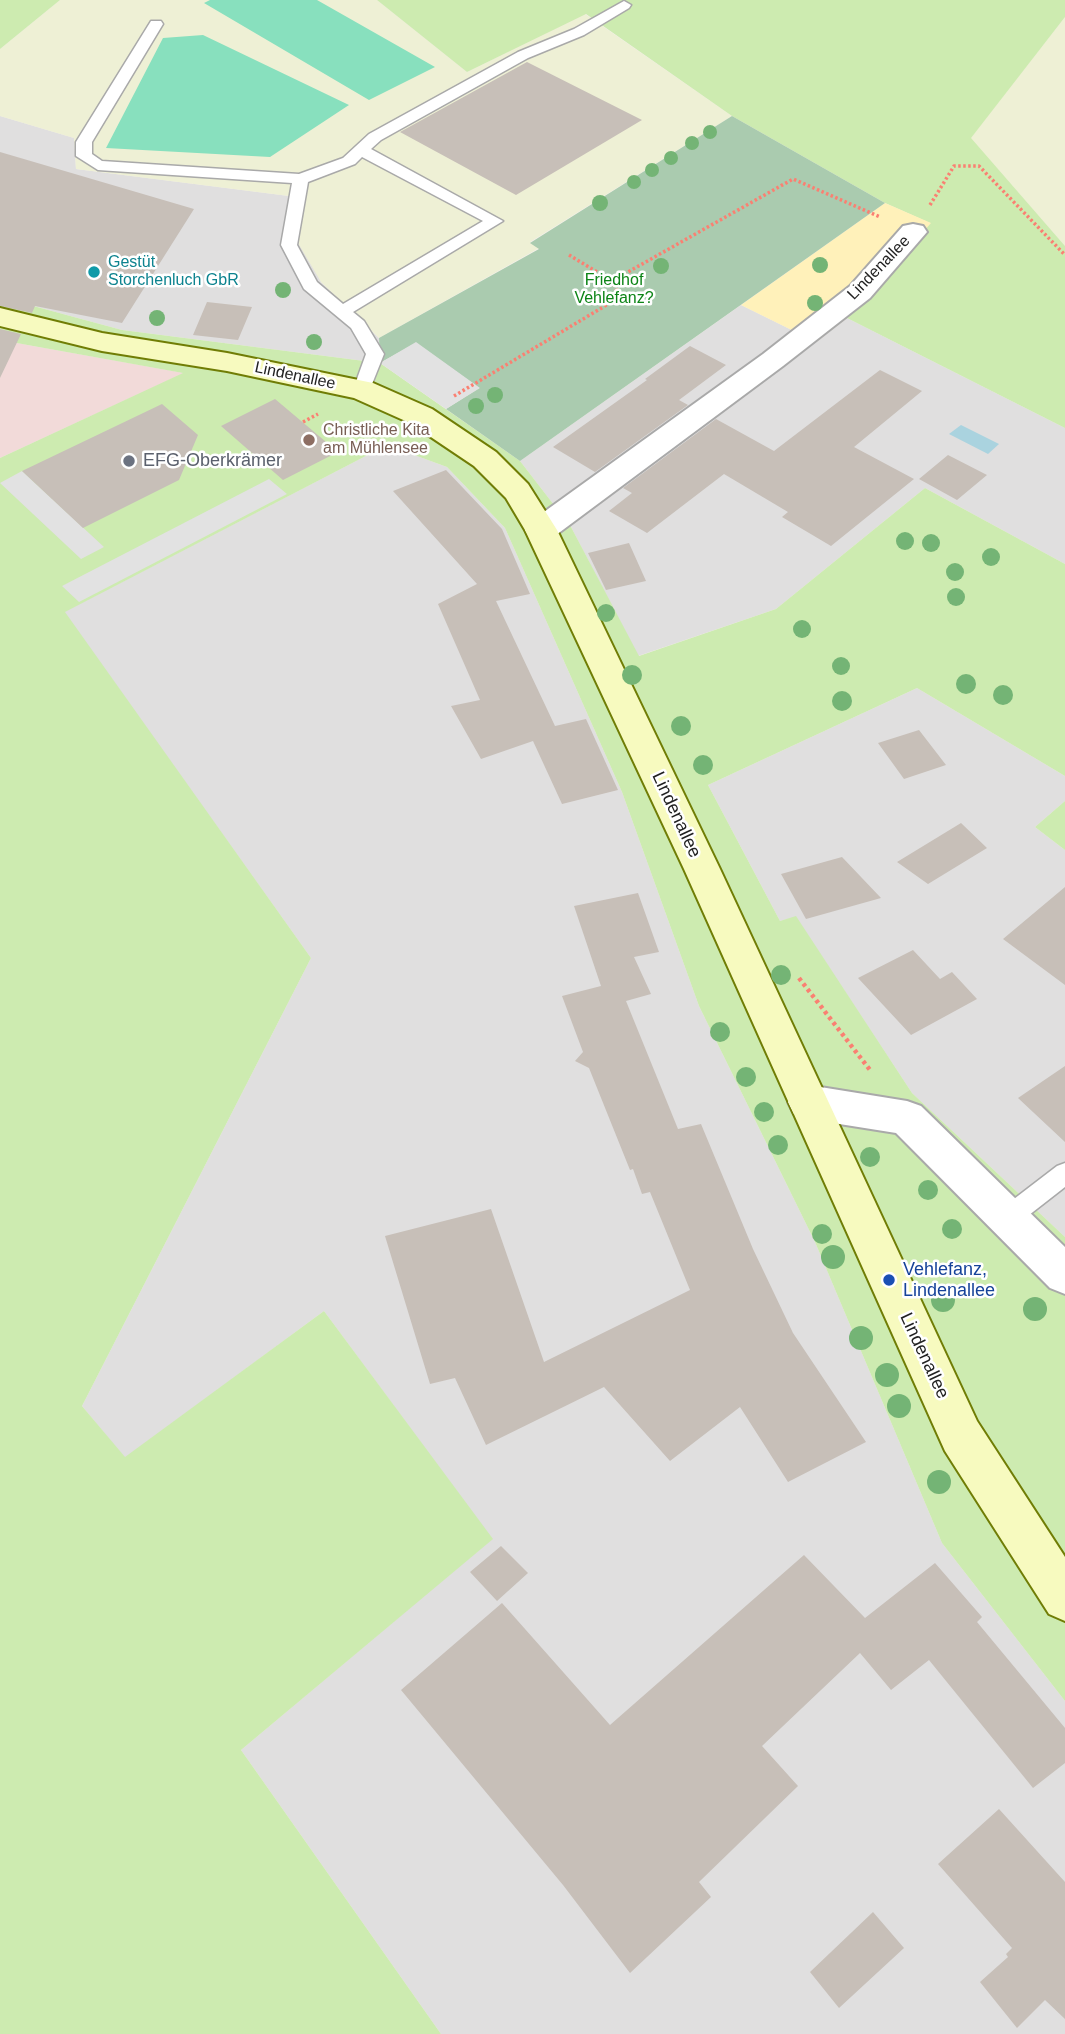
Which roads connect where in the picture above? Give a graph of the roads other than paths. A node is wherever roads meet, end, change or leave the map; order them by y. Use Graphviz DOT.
graph roads {
  1 [pos="624,5"];
  2 [pos="156,24"];
  3 [pos="361,150"];
  4 [pos="302,179"];
  5 [pos="913,232"];
  6 [pos="342,312"];
  7 [pos="0,317"];
  8 [pos="362,390"];
  9 [pos="541,530"];
  10 [pos="808,1101"];
  11 [pos="1065,1173"];
  12 [pos="1006,1219"];
  13 [pos="1065,1275"];
  14 [pos="1065,1598"];
  1 -- 3 [label="lane"];
  2 -- 4 [label="lane"];
  3 -- 4 [label="lane"];
  3 -- 6 [label="lane"];
  4 -- 6 [label="lane"];
  5 -- 9 [label="street, Lindenallee"];
  6 -- 8 [label="lane"];
  7 -- 8 [label="main road, Lindenallee"];
  8 -- 9 [label="main road, Lindenallee"];
  9 -- 10 [label="main road, Lindenallee"];
  10 -- 12 [label="street"];
  10 -- 14 [label="main road, Lindenallee"];
  11 -- 12 [label="lane"];
  12 -- 13 [label="street"];
}
